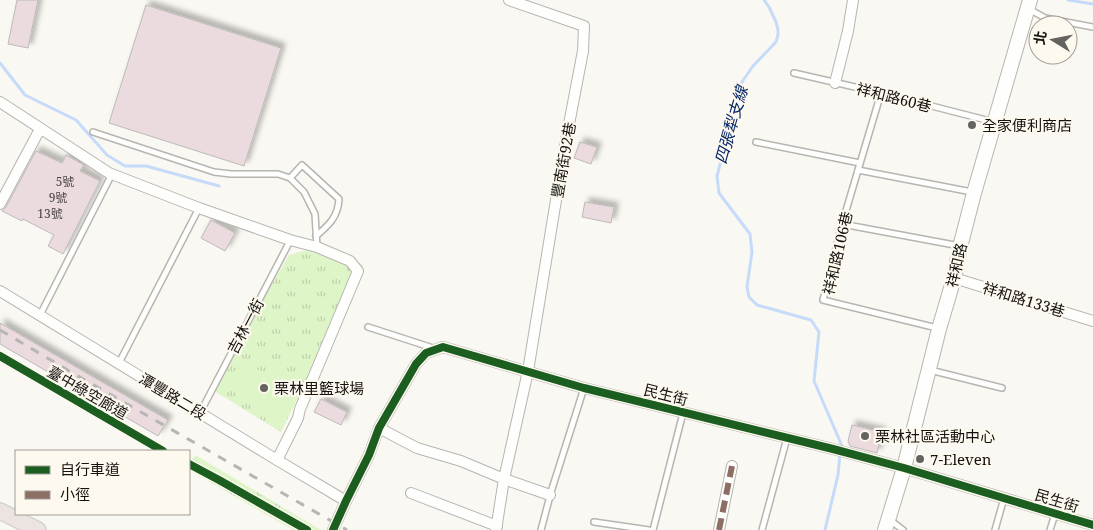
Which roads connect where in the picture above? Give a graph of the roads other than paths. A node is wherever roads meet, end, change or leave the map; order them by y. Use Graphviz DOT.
graph roads {
  1 [pos="509,0"];
  2 [pos="852,0"];
  3 [pos="1029,4"];
  4 [pos="1093,27"];
  5 [pos="794,73"];
  6 [pos="835,83"];
  7 [pos="881,93"];
  8 [pos="0,102"];
  9 [pos="994,122"];
  10 [pos="40,129"];
  11 [pos="93,132"];
  12 [pos="756,142"];
  13 [pos="860,163"];
  14 [pos="858,170"];
  15 [pos="109,173"];
  16 [pos="290,178"];
  17 [pos="974,193"];
  18 [pos="0,204"];
  19 [pos="199,208"];
  20 [pos="842,224"];
  21 [pos="316,236"];
  22 [pos="290,240"];
  23 [pos="960,246"];
  24 [pos="316,247"];
  25 [pos="954,278"];
  26 [pos="0,291"];
  27 [pos="40,315"];
  28 [pos="1093,320"];
  29 [pos="368,326"];
  30 [pos="939,329"];
  31 [pos="436,349"];
  32 [pos="119,363"];
  33 [pos="929,370"];
  34 [pos="528,371"];
  35 [pos="584,388"];
  36 [pos="1002,388"];
  37 [pos="200,413"];
  38 [pos="683,413"];
  39 [pos="380,428"];
  40 [pos="787,438"];
  41 [pos="277,460"];
  42 [pos="732,466"];
  43 [pos="904,468"];
  44 [pos="504,479"];
  45 [pos="411,493"];
  46 [pos="550,495"];
  47 [pos="1004,497"];
  48 [pos="346,501"];
  49 [pos="0,511"];
  50 [pos="1055,514"];
  51 [pos="594,522"];
  52 [pos="1093,524"];
  53 [pos="887,525"];
  54 [pos="496,528"];
  55 [pos="38,530"];
  56 [pos="334,530"];
  57 [pos="541,530"];
  58 [pos="649,530"];
  59 [pos="653,530"];
  60 [pos="719,530"];
  61 [pos="762,530"];
  62 [pos="903,530"];
  63 [pos="995,530"];
  64 [pos="1050,530"];
  1 -- 34 [label="street, 豐南街92巷"];
  2 -- 6 [label="street"];
  3 -- 4 [label="lane"];
  3 -- 9 [label="street, 祥和路"];
  5 -- 6 [label="lane, 祥和路60巷"];
  6 -- 7 [label="lane, 祥和路60巷"];
  7 -- 9 [label="lane, 祥和路60巷"];
  7 -- 13 [label="lane, 祥和路106巷"];
  8 -- 10 [label="street"];
  9 -- 17 [label="street, 祥和路"];
  10 -- 15 [label="street"];
  10 -- 18 [label="street"];
  11 -- 16 [label="lane"];
  12 -- 13 [label="lane"];
  13 -- 14 [label="lane, 祥和路106巷"];
  14 -- 17 [label="lane"];
  14 -- 20 [label="lane, 祥和路106巷"];
  15 -- 19 [label="street"];
  15 -- 27 [label="lane"];
  16 -- 21 [label="lane"];
  16 -- 21 [label="lane"];
  17 -- 23 [label="street, 祥和路"];
  19 -- 22 [label="street"];
  19 -- 32 [label="lane"];
  20 -- 23 [label="lane"];
  20 -- 30 [label="lane, 祥和路106巷"];
  21 -- 24 [label="lane"];
  22 -- 24 [label="street"];
  22 -- 37 [label="lane, 吉林一街"];
  23 -- 25 [label="street, 祥和路"];
  24 -- 41 [label="street"];
  25 -- 28 [label="street, 祥和路133巷"];
  25 -- 30 [label="street, 祥和路"];
  26 -- 27 [label="street, 潭豐路二段"];
  27 -- 32 [label="street, 潭豐路二段"];
  29 -- 31 [label="lane"];
  30 -- 33 [label="street, 祥和路"];
  31 -- 34 [label="street, 民生街"];
  31 -- 39 [label="street"];
  32 -- 37 [label="street, 潭豐路二段"];
  33 -- 36 [label="lane"];
  33 -- 43 [label="street, 祥和路"];
  34 -- 35 [label="street, 民生街"];
  34 -- 44 [label="street"];
  35 -- 38 [label="street, 民生街"];
  35 -- 46 [label="lane"];
  37 -- 41 [label="street, 潭豐路二段"];
  38 -- 40 [label="street, 民生街"];
  38 -- 59 [label="lane"];
  39 -- 44 [label="street"];
  39 -- 48 [label="street"];
  40 -- 43 [label="street, 民生街"];
  40 -- 61 [label="lane"];
  41 -- 48 [label="street, 潭豐路二段"];
  42 -- 60 [label="street"];
  43 -- 47 [label="street, 民生街"];
  43 -- 53 [label="street, 祥和路"];
  44 -- 46 [label="street"];
  44 -- 54 [label="street"];
  45 -- 54 [label="street"];
  46 -- 57 [label="lane"];
  47 -- 50 [label="street, 民生街"];
  47 -- 63 [label="lane"];
  48 -- 56 [label="street"];
  49 -- 55 [label="main road"];
  50 -- 52 [label="street, 民生街"];
  50 -- 64 [label="lane"];
  51 -- 58 [label="lane"];
  53 -- 62 [label="lane"];
}
